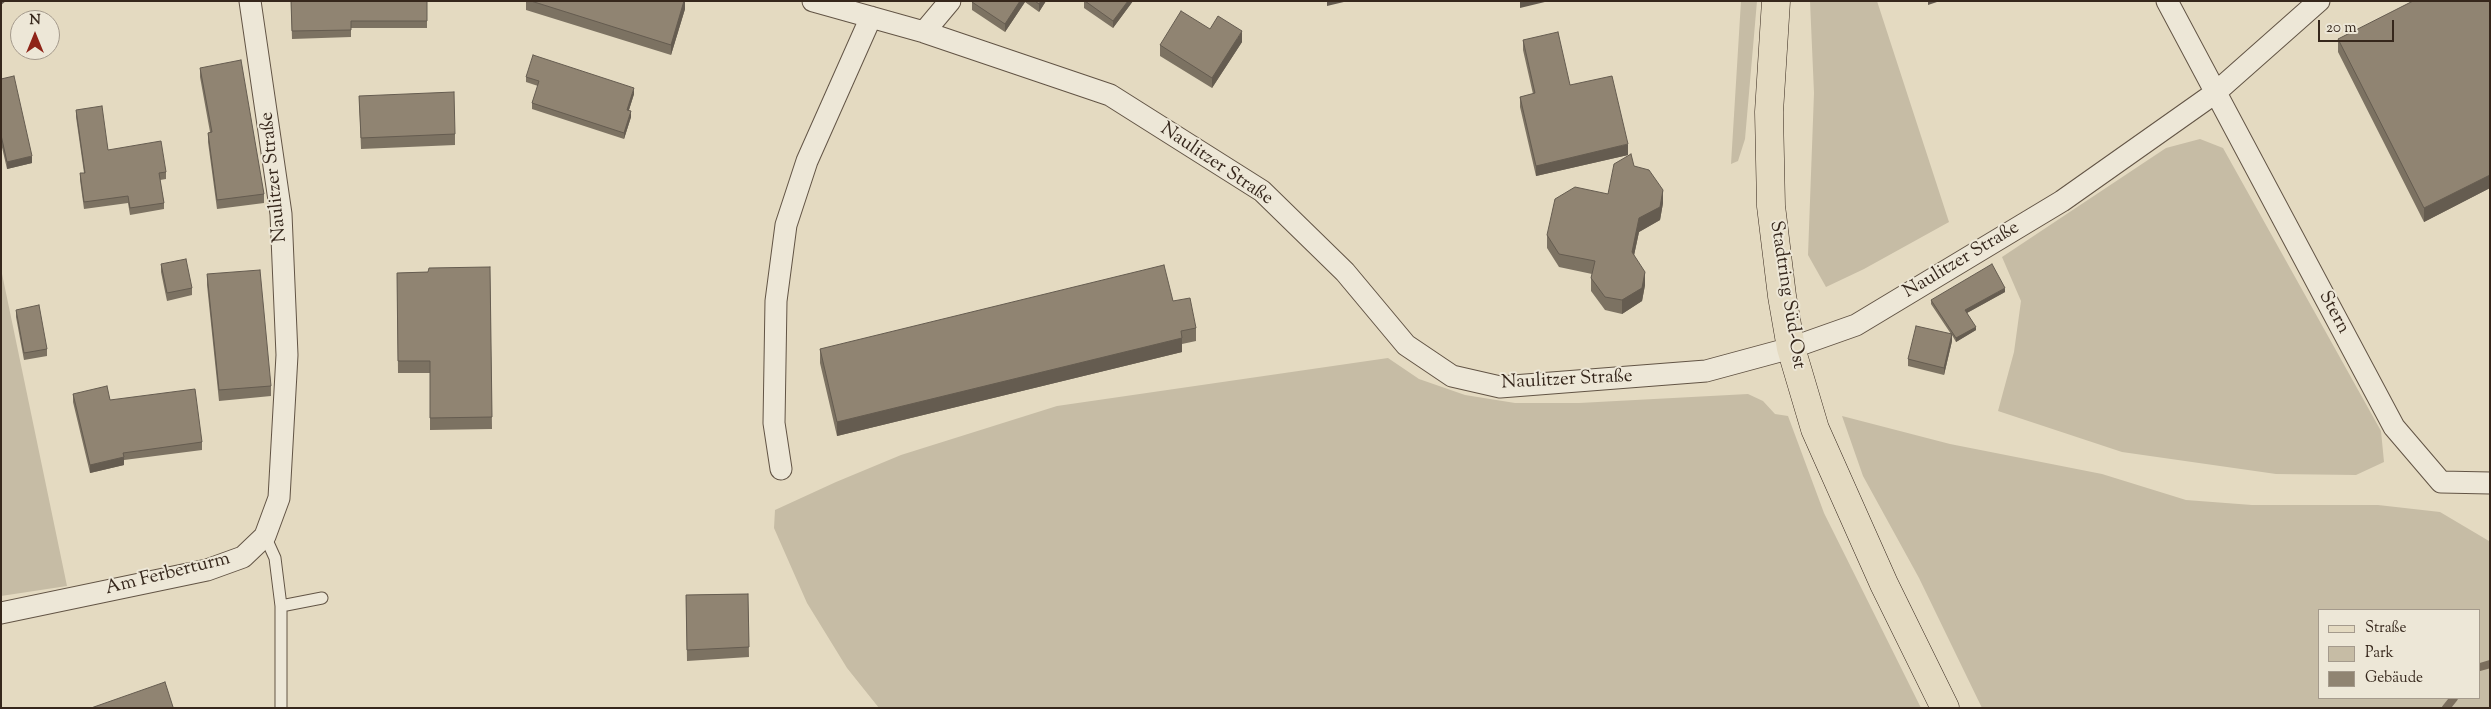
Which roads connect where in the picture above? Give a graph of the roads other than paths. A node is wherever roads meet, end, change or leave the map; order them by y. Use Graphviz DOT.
graph roads {
  1 [pos="250,1"];
  2 [pos="813,1"];
  3 [pos="936,1"];
  4 [pos="950,1"];
  5 [pos="1776,1"];
  6 [pos="2167,1"];
  7 [pos="2319,1"];
  8 [pos="871,18"];
  9 [pos="924,32"];
  10 [pos="2215,93"];
  11 [pos="1791,348"];
  12 [pos="287,354"];
  13 [pos="781,469"];
  14 [pos="2490,483"];
  15 [pos="265,536"];
  16 [pos="322,598"];
  17 [pos="281,606"];
  18 [pos="1,613"];
  19 [pos="281,708"];
  20 [pos="1945,708"];
  1 -- 12 [label="street, Naulitzer Straße"];
  2 -- 8 [label="street, Naulitzer Straße"];
  3 -- 9 [label="street"];
  4 -- 9 [label="street"];
  5 -- 11 [label="main road, Stadtring Süd-Ost"];
  6 -- 10 [label="street"];
  7 -- 10 [label="street, Naulitzer Straße"];
  8 -- 9 [label="street, Naulitzer Straße"];
  8 -- 13 [label="street"];
  9 -- 11 [label="street, Naulitzer Straße"];
  10 -- 11 [label="street, Naulitzer Straße"];
  10 -- 14 [label="street, Stern"];
  11 -- 20 [label="main road, Stadtring Süd-Ost"];
  12 -- 15 [label="street, Am Ferberturm"];
  15 -- 17 [label="lane"];
  15 -- 18 [label="street, Am Ferberturm"];
  16 -- 17 [label="lane"];
  17 -- 19 [label="lane"];
}
